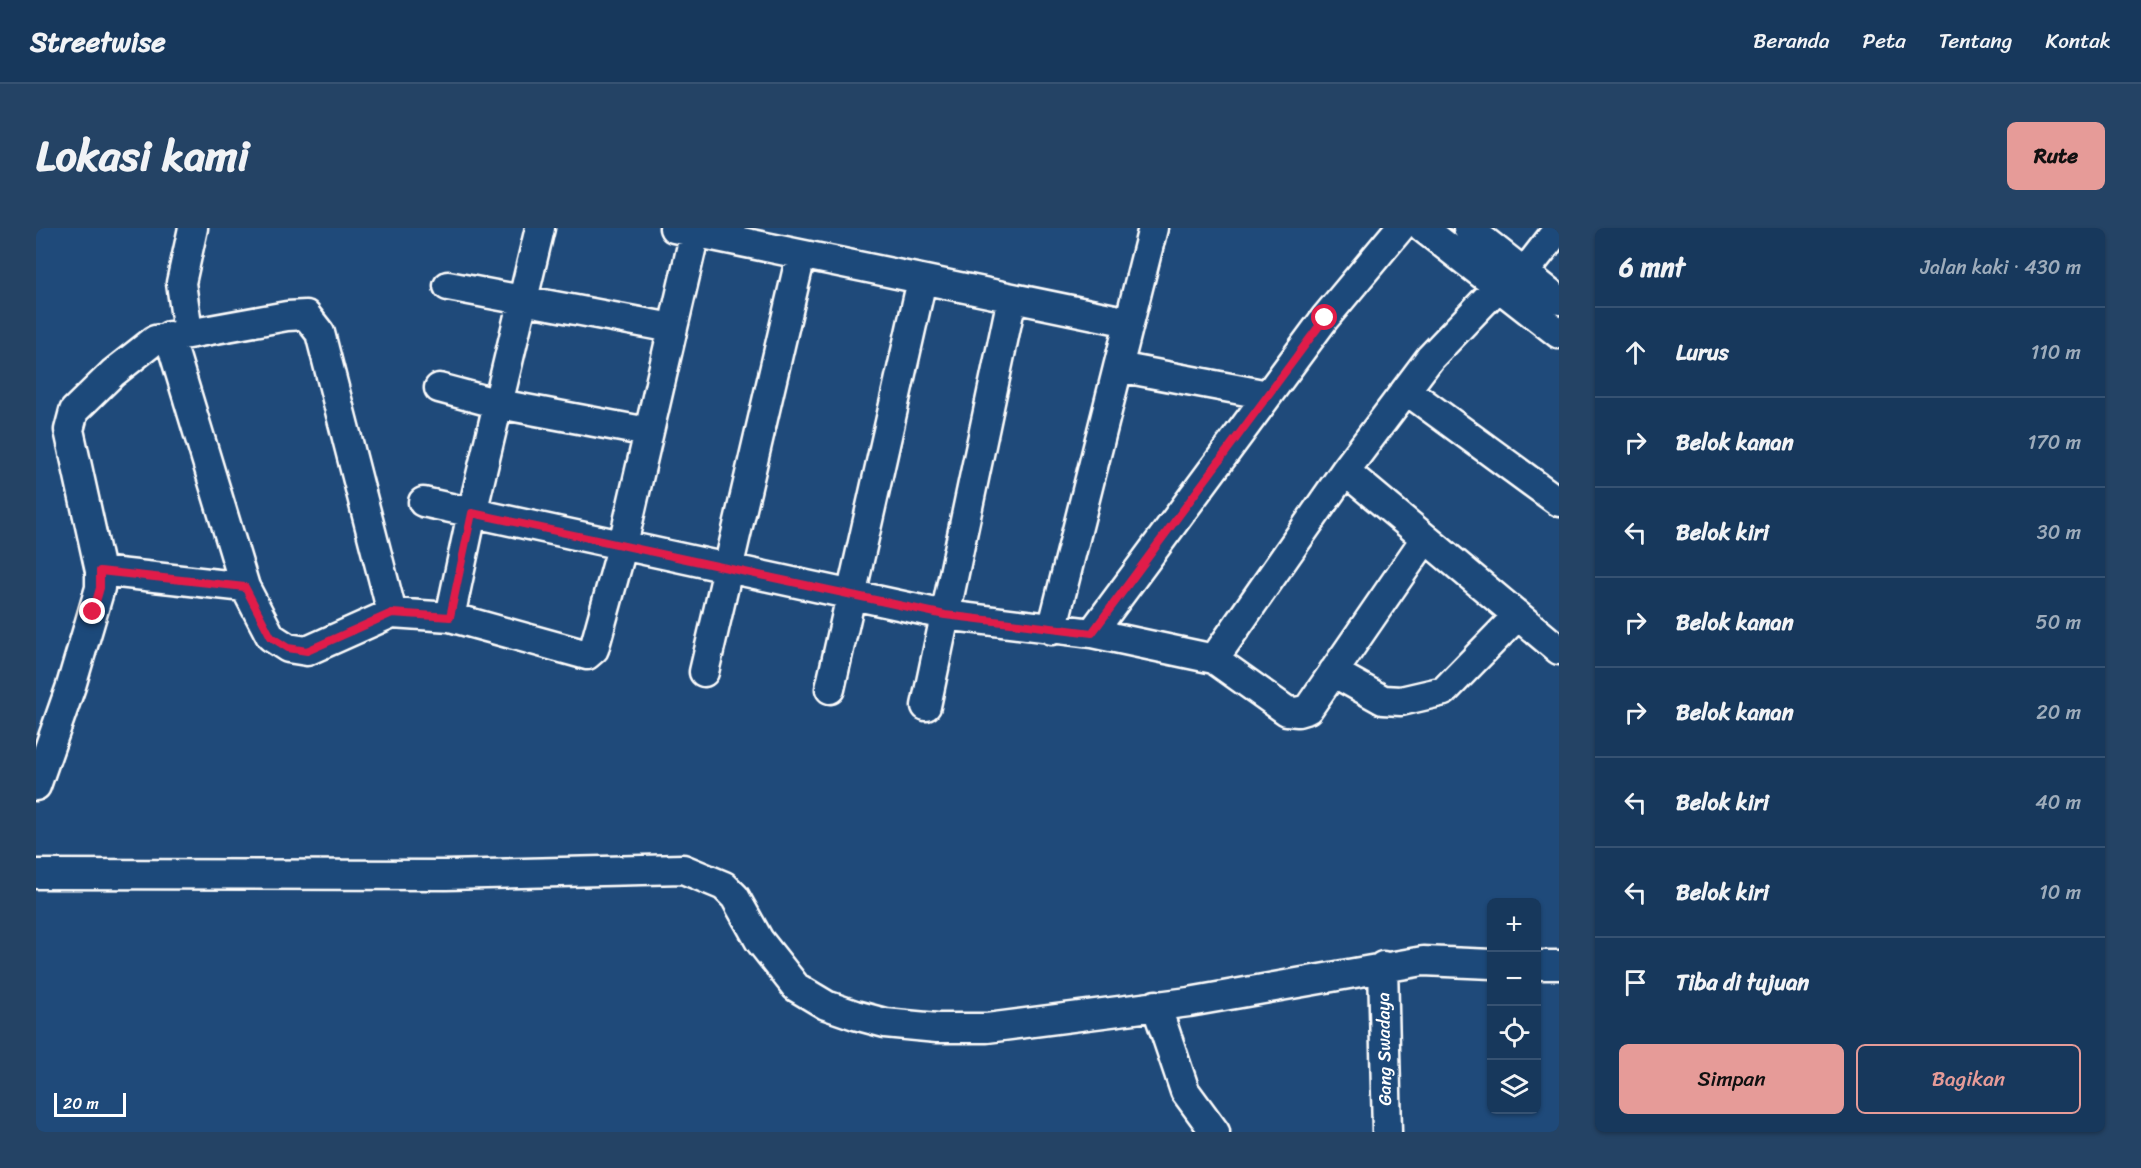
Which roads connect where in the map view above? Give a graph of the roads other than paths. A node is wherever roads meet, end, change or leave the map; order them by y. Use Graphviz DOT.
graph roads {
  1 [pos="193,228"];
  2 [pos="540,228"];
  3 [pos="1153,228"];
  4 [pos="1400,228"];
  5 [pos="1424,228"];
  6 [pos="1468,228"];
  7 [pos="1559,228"];
  8 [pos="688,230"];
  9 [pos="801,255"];
  10 [pos="1524,273"];
  11 [pos="922,280"];
  12 [pos="448,286"];
  13 [pos="1498,287"];
  14 [pos="523,298"];
  15 [pos="1012,298"];
  16 [pos="1559,300"];
  17 [pos="1129,322"];
  18 [pos="672,328"];
  19 [pos="179,334"];
  20 [pos="1559,334"];
  21 [pos="1118,367"];
  22 [pos="439,388"];
  23 [pos="1406,390"];
  24 [pos="1268,395"];
  25 [pos="499,404"];
  26 [pos="648,432"];
  27 [pos="1345,471"];
  28 [pos="423,502"];
  29 [pos="1559,502"];
  30 [pos="472,513"];
  31 [pos="1425,539"];
  32 [pos="623,543"];
  33 [pos="727,567"];
  34 [pos="100,571"];
  35 [pos="245,587"];
  36 [pos="850,596"];
  37 [pos="392,613"];
  38 [pos="945,615"];
  39 [pos="1517,616"];
  40 [pos="450,617"];
  41 [pos="1052,630"];
  42 [pos="1092,633"];
  43 [pos="1559,650"];
  44 [pos="1214,659"];
  45 [pos="704,672"];
  46 [pos="1333,672"];
  47 [pos="830,689"];
  48 [pos="926,706"];
  49 [pos="36,786"];
  50 [pos="36,874"];
  51 [pos="1487,964"];
  52 [pos="1541,965"];
  53 [pos="1559,965"];
  54 [pos="1383,966"];
  55 [pos="1156,1005"];
  56 [pos="1215,1132"];
  57 [pos="1387,1132"];
  1 -- 19 [label="street"];
  2 -- 14 [label="street"];
  3 -- 17 [label="street"];
  4 -- 24 [label="street"];
  5 -- 13 [label="street"];
  6 -- 10 [label="street"];
  7 -- 10 [label="street"];
  8 -- 9 [label="street"];
  8 -- 18 [label="street"];
  9 -- 11 [label="street"];
  9 -- 33 [label="street"];
  10 -- 13 [label="street"];
  10 -- 16 [label="street"];
  11 -- 15 [label="street"];
  11 -- 36 [label="street"];
  12 -- 14 [label="street"];
  13 -- 20 [label="street"];
  13 -- 23 [label="street"];
  14 -- 18 [label="street"];
  14 -- 25 [label="street"];
  15 -- 17 [label="street"];
  15 -- 38 [label="street"];
  17 -- 21 [label="street"];
  18 -- 26 [label="street"];
  19 -- 34 [label="street"];
  19 -- 35 [label="street"];
  19 -- 37 [label="street"];
  21 -- 24 [label="street"];
  21 -- 41 [label="street"];
  22 -- 25 [label="street"];
  23 -- 27 [label="street"];
  23 -- 29 [label="street"];
  24 -- 42 [label="street"];
  25 -- 26 [label="street"];
  25 -- 30 [label="street"];
  26 -- 32 [label="street"];
  27 -- 31 [label="street"];
  27 -- 44 [label="street"];
  28 -- 30 [label="street"];
  30 -- 32 [label="street"];
  30 -- 40 [label="street"];
  31 -- 39 [label="street"];
  31 -- 46 [label="street"];
  32 -- 33 [label="street"];
  32 -- 40 [label="street"];
  33 -- 36 [label="street"];
  33 -- 45 [label="street"];
  34 -- 35 [label="street"];
  34 -- 49 [label="street"];
  35 -- 37 [label="street"];
  36 -- 38 [label="street"];
  36 -- 47 [label="street"];
  37 -- 40 [label="street"];
  38 -- 41 [label="street"];
  38 -- 48 [label="street"];
  39 -- 43 [label="street"];
  39 -- 46 [label="street"];
  41 -- 42 [label="street"];
  42 -- 44 [label="street"];
  44 -- 46 [label="street"];
  50 -- 55 [label="street"];
  51 -- 54 [label="street"];
  52 -- 53 [label="street"];
  54 -- 55 [label="street"];
  54 -- 57 [label="street, Gang Swadaya"];
  55 -- 56 [label="street"];
}
